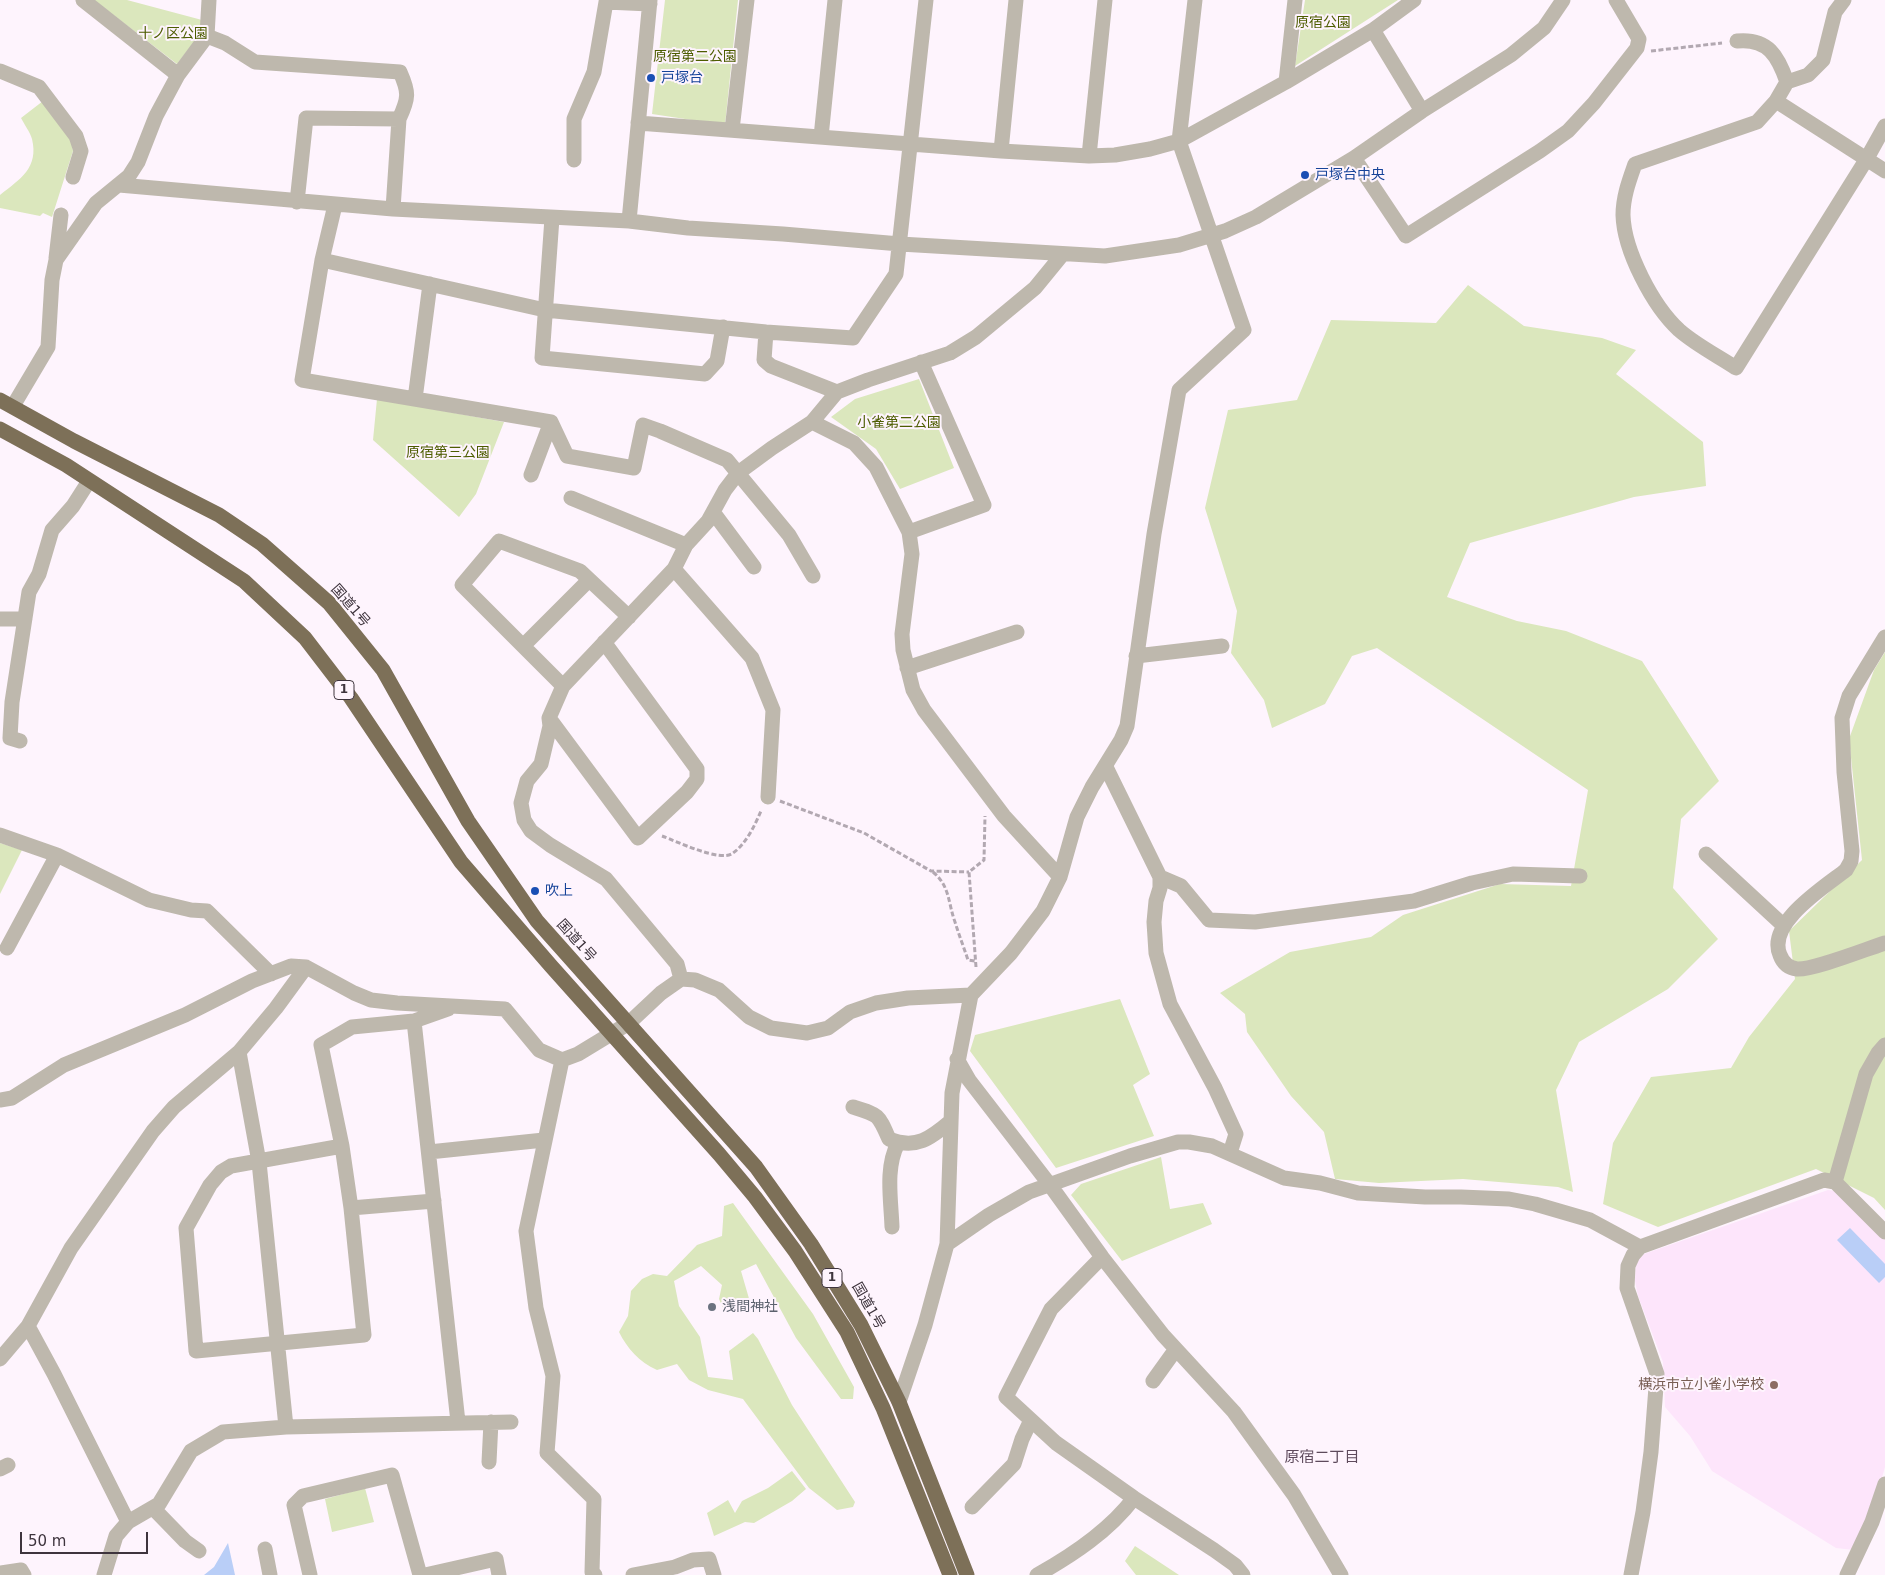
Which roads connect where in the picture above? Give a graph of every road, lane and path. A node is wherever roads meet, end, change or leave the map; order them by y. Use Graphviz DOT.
graph roads {
  1 [pos="83,0"];
  2 [pos="209,0"];
  3 [pos="747,0"];
  4 [pos="835,0"];
  5 [pos="926,0"];
  6 [pos="1016,0"];
  7 [pos="1105,0"];
  8 [pos="1195,0"];
  9 [pos="1295,0"];
  10 [pos="1414,0"];
  11 [pos="1563,0"];
  12 [pos="1616,0"];
  13 [pos="1844,0"];
  14 [pos="650,2"];
  15 [pos="1373,30"];
  16 [pos="207,36"];
  17 [pos="1737,41"];
  18 [pos="1637,48"];
  19 [pos="0,72"];
  20 [pos="178,75"];
  21 [pos="1286,82"];
  22 [pos="1787,82"];
  23 [pos="1776,102"];
  24 [pos="1422,110"];
  25 [pos="400,119"];
  26 [pos="638,123"];
  27 [pos="1885,126"];
  28 [pos="732,130"];
  29 [pos="821,137"];
  30 [pos="1178,141"];
  31 [pos="911,144"];
  32 [pos="1001,151"];
  33 [pos="1089,156"];
  34 [pos="1354,158"];
  35 [pos="574,160"];
  36 [pos="1866,160"];
  37 [pos="1885,171"];
  38 [pos="73,177"];
  39 [pos="119,185"];
  40 [pos="297,202"];
  41 [pos="335,205"];
  42 [pos="393,209"];
  43 [pos="60,215"];
  44 [pos="552,218"];
  45 [pos="629,221"];
  46 [pos="1212,235"];
  47 [pos="900,244"];
  48 [pos="1062,255"];
  49 [pos="56,260"];
  50 [pos="322,260"];
  51 [pos="430,284"];
  52 [pos="545,310"];
  53 [pos="723,327"];
  54 [pos="766,332"];
  55 [pos="921,362"];
  56 [pos="838,392"];
  57 [pos="415,399"];
  58 [pos="7,403"];
  59 [pos="551,422"];
  60 [pos="812,422"];
  61 [pos="0,428"];
  62 [pos="738,473"];
  63 [pos="531,475"];
  64 [pos="89,480"];
  65 [pos="571,498"];
  66 [pos="713,512"];
  67 [pos="909,532"];
  68 [pos="686,545"];
  69 [pos="754,567"];
  70 [pos="674,569"];
  71 [pos="813,576"];
  72 [pos="589,580"];
  73 [pos="629,617"];
  74 [pos="0,619"];
  75 [pos="26,619"];
  76 [pos="1017,632"];
  77 [pos="1885,637"];
  78 [pos="604,642"];
  79 [pos="523,646"];
  80 [pos="1222,646"];
  81 [pos="1136,656"];
  82 [pos="907,668"];
  83 [pos="563,686"];
  84 [pos="7,690"];
  85 [pos="550,722"];
  86 [pos="20,741"];
  87 [pos="1106,767"];
  88 [pos="768,797"];
  89 [pos="996,805"];
  90 [pos="646,830"];
  91 [pos="0,835"];
  92 [pos="1706,854"];
  93 [pos="57,855"];
  94 [pos="932,871"];
  95 [pos="969,872"];
  96 [pos="1580,876"];
  97 [pos="1060,877"];
  98 [pos="1160,877"];
  99 [pos="1784,926"];
  100 [pos="1885,943"];
  101 [pos="6,948"];
  102 [pos="975,961"];
  103 [pos="306,967"];
  104 [pos="271,974"];
  105 [pos="681,979"];
  106 [pos="974,991"];
  107 [pos="457,1006"];
  108 [pos="414,1021"];
  109 [pos="629,1023"];
  110 [pos="610,1034"];
  111 [pos="1885,1045"];
  112 [pos="239,1052"];
  113 [pos="958,1059"];
  114 [pos="562,1060"];
  115 [pos="0,1100"];
  116 [pos="853,1107"];
  117 [pos="951,1121"];
  118 [pos="544,1140"];
  119 [pos="898,1143"];
  120 [pos="342,1146"];
  121 [pos="429,1152"];
  122 [pos="1230,1153"];
  123 [pos="259,1162"];
  124 [pos="1835,1182"];
  125 [pos="1050,1185"];
  126 [pos="434,1201"];
  127 [pos="351,1208"];
  128 [pos="892,1226"];
  129 [pos="1885,1232"];
  130 [pos="947,1244"];
  131 [pos="1640,1247"];
  132 [pos="1102,1258"];
  133 [pos="28,1326"];
  134 [pos="278,1344"];
  135 [pos="1176,1349"];
  136 [pos="0,1359"];
  137 [pos="1153,1381"];
  138 [pos="898,1402"];
  139 [pos="1031,1420"];
  140 [pos="458,1422"];
  141 [pos="491,1422"];
  142 [pos="511,1422"];
  143 [pos="286,1427"];
  144 [pos="488,1462"];
  145 [pos="1885,1484"];
  146 [pos="1134,1498"];
  147 [pos="972,1507"];
  148 [pos="153,1508"];
  149 [pos="128,1522"];
  150 [pos="265,1548"];
  151 [pos="199,1551"];
  152 [pos="0,1573"];
  153 [pos="965,1574"];
  154 [pos="24,1575"];
  155 [pos="104,1575"];
  156 [pos="270,1575"];
  157 [pos="310,1575"];
  158 [pos="420,1575"];
  159 [pos="425,1575"];
  160 [pos="499,1575"];
  161 [pos="595,1575"];
  162 [pos="633,1575"];
  163 [pos="714,1575"];
  164 [pos="950,1575"];
  165 [pos="1036,1575"];
  166 [pos="1243,1575"];
  167 [pos="1342,1575"];
  168 [pos="1631,1575"];
  169 [pos="1847,1575"];
  1 -- 20 [label="street"];
  2 -- 16 [label="street"];
  3 -- 28 [label="street"];
  4 -- 29 [label="street"];
  5 -- 31 [label="street"];
  6 -- 32 [label="street"];
  7 -- 33 [label="street"];
  8 -- 30 [label="street"];
  9 -- 21 [label="street"];
  10 -- 15 [label="street"];
  11 -- 24 [label="street"];
  12 -- 18 [label="street"];
  13 -- 22 [label="street"];
  14 -- 26 [label="street"];
  14 -- 35 [label="street"];
  15 -- 21 [label="street"];
  15 -- 24 [label="street"];
  16 -- 20 [label="street"];
  16 -- 25 [label="street"];
  17 -- 18 [label="path"];
  17 -- 22 [label="street"];
  18 -- 34 [label="street"];
  19 -- 38 [label="street"];
  20 -- 39 [label="street"];
  21 -- 30 [label="street"];
  22 -- 23 [label="street"];
  23 -- 36 [label="street"];
  23 -- 36 [label="street"];
  24 -- 34 [label="street"];
  25 -- 40 [label="street"];
  25 -- 42 [label="street"];
  26 -- 28 [label="street"];
  26 -- 45 [label="street"];
  27 -- 36 [label="street"];
  28 -- 29 [label="street"];
  29 -- 31 [label="street"];
  30 -- 33 [label="street"];
  30 -- 46 [label="street"];
  31 -- 32 [label="street"];
  31 -- 47 [label="street"];
  32 -- 33 [label="street"];
  34 -- 46 [label="street"];
  36 -- 37 [label="street"];
  39 -- 40 [label="street"];
  39 -- 49 [label="street"];
  40 -- 41 [label="street"];
  41 -- 42 [label="street"];
  41 -- 50 [label="street"];
  42 -- 44 [label="street"];
  43 -- 49 [label="street"];
  44 -- 45 [label="street"];
  44 -- 52 [label="street"];
  45 -- 47 [label="street"];
  46 -- 48 [label="street"];
  46 -- 81 [label="street"];
  47 -- 48 [label="street"];
  47 -- 54 [label="street"];
  48 -- 55 [label="street"];
  49 -- 58 [label="street"];
  50 -- 51 [label="street"];
  50 -- 57 [label="street"];
  51 -- 52 [label="street"];
  51 -- 57 [label="street"];
  52 -- 53 [label="street"];
  52 -- 53 [label="street"];
  53 -- 54 [label="street"];
  54 -- 56 [label="street"];
  55 -- 56 [label="street"];
  55 -- 67 [label="street"];
  56 -- 60 [label="street"];
  57 -- 59 [label="street"];
  58 -- 109 [label="highway, 国道1号 / 1"];
  59 -- 62 [label="street"];
  59 -- 63 [label="street"];
  60 -- 62 [label="street"];
  60 -- 67 [label="street"];
  61 -- 64 [label="highway, 1"];
  62 -- 66 [label="street"];
  62 -- 71 [label="street"];
  64 -- 75 [label="street"];
  64 -- 110 [label="highway, 1"];
  65 -- 68 [label="street"];
  66 -- 68 [label="street"];
  66 -- 69 [label="street"];
  67 -- 82 [label="street"];
  68 -- 70 [label="street"];
  70 -- 73 [label="street"];
  70 -- 88 [label="street"];
  72 -- 73 [label="street"];
  72 -- 79 [label="street"];
  72 -- 79 [label="street"];
  73 -- 78 [label="street"];
  74 -- 75 [label="street"];
  75 -- 84 [label="street"];
  76 -- 82 [label="street"];
  77 -- 99 [label="street"];
  78 -- 83 [label="street"];
  78 -- 90 [label="street"];
  79 -- 83 [label="street"];
  80 -- 81 [label="street"];
  81 -- 87 [label="street"];
  82 -- 89 [label="street"];
  83 -- 85 [label="street"];
  84 -- 86 [label="street"];
  85 -- 90 [label="street"];
  85 -- 105 [label="street"];
  87 -- 97 [label="street"];
  87 -- 98 [label="street"];
  88 -- 90 [label="path"];
  88 -- 94 [label="path"];
  89 -- 95 [label="path"];
  89 -- 97 [label="street"];
  91 -- 93 [label="street"];
  92 -- 99 [label="street"];
  93 -- 101 [label="street"];
  93 -- 104 [label="street"];
  94 -- 95 [label="path"];
  94 -- 102 [label="path"];
  95 -- 102 [label="path"];
  96 -- 98 [label="street"];
  97 -- 106 [label="street"];
  98 -- 122 [label="street"];
  99 -- 100 [label="street"];
  102 -- 106 [label="path"];
  103 -- 104 [label="street"];
  103 -- 107 [label="street"];
  103 -- 112 [label="street"];
  104 -- 115 [label="street"];
  105 -- 106 [label="street"];
  105 -- 109 [label="street"];
  106 -- 113 [label="street"];
  107 -- 108 [label="street"];
  107 -- 114 [label="street"];
  108 -- 120 [label="street"];
  108 -- 121 [label="street"];
  109 -- 110 [label="street"];
  109 -- 138 [label="highway, 国道1号 / 1"];
  110 -- 114 [label="street"];
  110 -- 164 [label="highway, 1"];
  111 -- 124 [label="street"];
  112 -- 123 [label="street"];
  112 -- 133 [label="street"];
  113 -- 117 [label="street"];
  113 -- 125 [label="street"];
  114 -- 118 [label="street"];
  116 -- 119 [label="street"];
  117 -- 119 [label="street"];
  117 -- 130 [label="street"];
  118 -- 121 [label="street"];
  118 -- 161 [label="street"];
  119 -- 128 [label="street"];
  120 -- 123 [label="street"];
  120 -- 127 [label="street"];
  121 -- 126 [label="street"];
  122 -- 125 [label="street"];
  122 -- 131 [label="street"];
  123 -- 134 [label="street"];
  123 -- 134 [label="street"];
  124 -- 129 [label="street"];
  124 -- 131 [label="street"];
  125 -- 130 [label="street"];
  125 -- 132 [label="street"];
  126 -- 127 [label="street"];
  126 -- 140 [label="street"];
  127 -- 134 [label="street"];
  130 -- 138 [label="street"];
  131 -- 168 [label="street"];
  132 -- 135 [label="street"];
  132 -- 139 [label="street"];
  133 -- 136 [label="street"];
  133 -- 149 [label="street"];
  134 -- 143 [label="street"];
  135 -- 137 [label="street"];
  135 -- 167 [label="street"];
  138 -- 153 [label="highway, 国道1号 / 1"];
  139 -- 146 [label="street"];
  139 -- 147 [label="street"];
  140 -- 141 [label="street"];
  140 -- 143 [label="street"];
  141 -- 142 [label="street"];
  141 -- 144 [label="street"];
  143 -- 148 [label="street"];
  145 -- 169 [label="street"];
  146 -- 165 [label="street"];
  146 -- 166 [label="street"];
  148 -- 149 [label="street"];
  148 -- 151 [label="street"];
  149 -- 155 [label="street"];
  150 -- 156 [label="street"];
  152 -- 154 [label="street"];
  157 -- 158 [label="street"];
  159 -- 160 [label="street"];
  162 -- 163 [label="street"];
}
